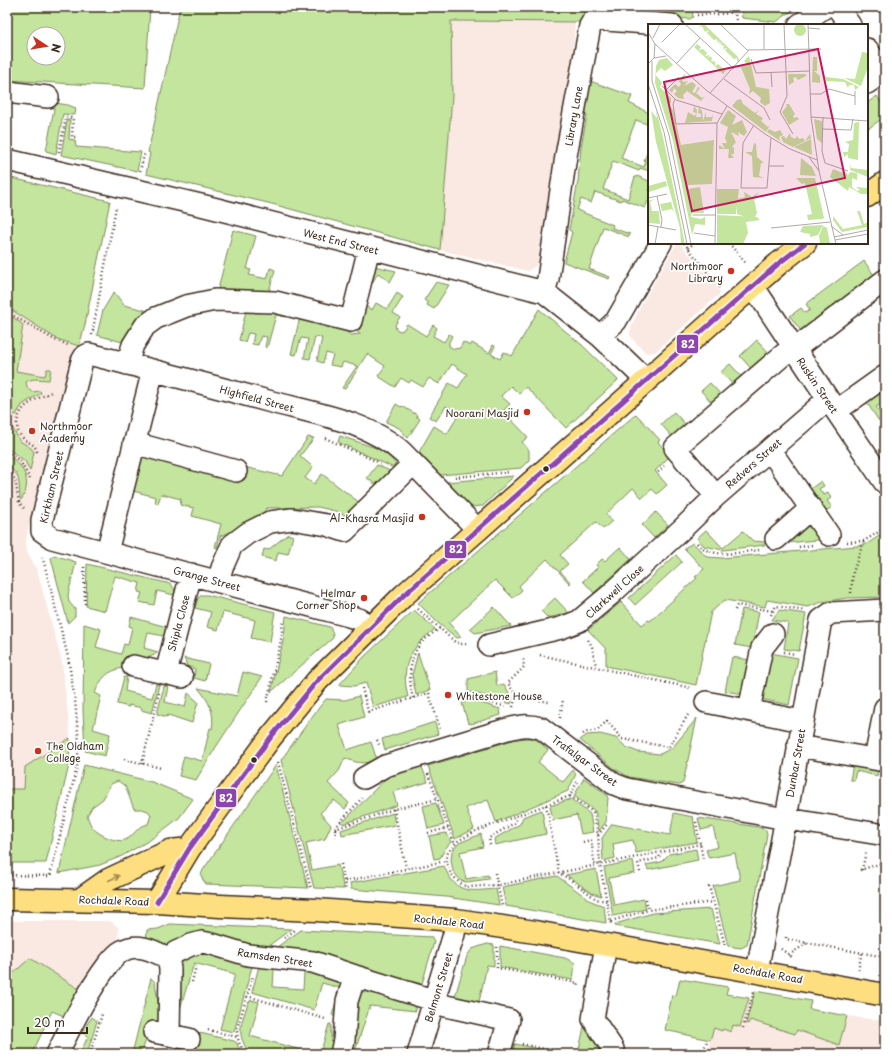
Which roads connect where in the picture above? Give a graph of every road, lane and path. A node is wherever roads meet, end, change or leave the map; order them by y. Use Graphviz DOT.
graph roads {
  1 [pos="697,7"];
  2 [pos="825,7"];
  3 [pos="837,7"];
  4 [pos="736,20"];
  5 [pos="659,24"];
  6 [pos="800,24"];
  7 [pos="849,24"];
  8 [pos="868,51"];
  9 [pos="878,76"];
  10 [pos="7,92"];
  11 [pos="48,97"];
  12 [pos="77,137"];
  13 [pos="145,152"];
  14 [pos="7,160"];
  15 [pos="55,170"];
  16 [pos="139,176"];
  17 [pos="885,183"];
  18 [pos="120,186"];
  19 [pos="868,195"];
  20 [pos="660,244"];
  21 [pos="685,244"];
  22 [pos="693,244"];
  23 [pos="730,244"];
  24 [pos="804,244"];
  25 [pos="369,248"];
  26 [pos="688,248"];
  27 [pos="747,265"];
  28 [pos="885,280"];
  29 [pos="753,286"];
  30 [pos="721,288"];
  31 [pos="544,292"];
  32 [pos="7,312"];
  33 [pos="600,336"];
  34 [pos="70,346"];
  35 [pos="794,348"];
  36 [pos="89,354"];
  37 [pos="128,364"];
  38 [pos="153,370"];
  39 [pos="885,376"];
  40 [pos="646,380"];
  41 [pos="47,394"];
  42 [pos="832,405"];
  43 [pos="319,436"];
  44 [pos="134,443"];
  45 [pos="769,450"];
  46 [pos="7,451"];
  47 [pos="37,455"];
  48 [pos="413,464"];
  49 [pos="388,467"];
  50 [pos="236,471"];
  51 [pos="517,472"];
  52 [pos="8,473"];
  53 [pos="448,478"];
  54 [pos="884,478"];
  55 [pos="31,480"];
  56 [pos="716,496"];
  57 [pos="24,508"];
  58 [pos="810,508"];
  59 [pos="478,530"];
  60 [pos="682,530"];
  61 [pos="42,531"];
  62 [pos="829,535"];
  63 [pos="776,539"];
  64 [pos="864,541"];
  65 [pos="107,552"];
  66 [pos="84,564"];
  67 [pos="191,574"];
  68 [pos="218,581"];
  69 [pos="851,595"];
  70 [pos="85,605"];
  71 [pos="413,605"];
  72 [pos="735,610"];
  73 [pos="885,610"];
  74 [pos="773,611"];
  75 [pos="810,611"];
  76 [pos="283,618"];
  77 [pos="771,626"];
  78 [pos="369,628"];
  79 [pos="440,628"];
  80 [pos="586,637"];
  81 [pos="489,645"];
  82 [pos="538,655"];
  83 [pos="133,666"];
  84 [pos="596,666"];
  85 [pos="517,673"];
  86 [pos="169,680"];
  87 [pos="362,688"];
  88 [pos="516,696"];
  89 [pos="466,697"];
  90 [pos="413,698"];
  91 [pos="563,700"];
  92 [pos="697,701"];
  93 [pos="267,702"];
  94 [pos="549,702"];
  95 [pos="885,708"];
  96 [pos="749,710"];
  97 [pos="559,719"];
  98 [pos="802,721"];
  99 [pos="442,736"];
  100 [pos="580,736"];
  101 [pos="798,746"];
  102 [pos="277,758"];
  103 [pos="124,759"];
  104 [pos="880,760"];
  105 [pos="142,764"];
  106 [pos="160,768"];
  107 [pos="427,771"];
  108 [pos="579,779"];
  109 [pos="364,787"];
  110 [pos="570,796"];
  111 [pos="438,800"];
  112 [pos="546,805"];
  113 [pos="394,809"];
  114 [pos="516,816"];
  115 [pos="786,818"];
  116 [pos="696,822"];
  117 [pos="608,823"];
  118 [pos="448,828"];
  119 [pos="335,829"];
  120 [pos="428,833"];
  121 [pos="598,835"];
  122 [pos="885,835"];
  123 [pos="336,837"];
  124 [pos="583,842"];
  125 [pos="701,844"];
  126 [pos="455,845"];
  127 [pos="490,845"];
  128 [pos="189,849"];
  129 [pos="662,852"];
  130 [pos="864,857"];
  131 [pos="704,859"];
  132 [pos="446,861"];
  133 [pos="885,862"];
  134 [pos="341,864"];
  135 [pos="600,865"];
  136 [pos="595,866"];
  137 [pos="406,868"];
  138 [pos="640,872"];
  139 [pos="495,873"];
  140 [pos="558,873"];
  141 [pos="7,875"];
  142 [pos="345,880"];
  143 [pos="498,885"];
  144 [pos="709,886"];
  145 [pos="312,893"];
  146 [pos="7,899"];
  147 [pos="81,899"];
  148 [pos="646,899"];
  149 [pos="607,901"];
  150 [pos="157,902"];
  151 [pos="712,902"];
  152 [pos="648,910"];
  153 [pos="344,912"];
  154 [pos="456,920"];
  155 [pos="611,920"];
  156 [pos="787,932"];
  157 [pos="497,934"];
  158 [pos="608,938"];
  159 [pos="807,943"];
  160 [pos="778,944"];
  161 [pos="724,950"];
  162 [pos="862,953"];
  163 [pos="790,955"];
  164 [pos="885,957"];
  165 [pos="168,958"];
  166 [pos="793,958"];
  167 [pos="860,965"];
  168 [pos="196,966"];
  169 [pos="255,969"];
  170 [pos="355,976"];
  171 [pos="756,979"];
  172 [pos="577,985"];
  173 [pos="190,987"];
  174 [pos="885,995"];
  175 [pos="247,996"];
  176 [pos="433,1000"];
  177 [pos="743,1028"];
  178 [pos="195,1034"];
  179 [pos="237,1036"];
  180 [pos="707,1041"];
  181 [pos="519,1044"];
  182 [pos="342,1049"];
  183 [pos="57,1054"];
  184 [pos="246,1054"];
  185 [pos="418,1054"];
  186 [pos="499,1054"];
  187 [pos="567,1054"];
  188 [pos="614,1054"];
  189 [pos="702,1054"];
  1 -- 4 [label="path"];
  2 -- 6 [label="street"];
  3 -- 7 [label="street"];
  5 -- 31 [label="street, Library Lane"];
  8 -- 9 [label="street"];
  10 -- 11 [label="street"];
  12 -- 15 [label="path"];
  13 -- 16 [label="path"];
  14 -- 15 [label="street, West End Street"];
  15 -- 18 [label="street, West End Street"];
  17 -- 19 [label="main road"];
  18 -- 25 [label="street, West End Street"];
  18 -- 36 [label="path"];
  20 -- 33 [label="street"];
  21 -- 26 [label="path"];
  22 -- 26 [label="path"];
  23 -- 27 [label="path"];
  24 -- 29 [label="main road"];
  25 -- 31 [label="street, West End Street"];
  25 -- 37 [label="street"];
  26 -- 30 [label="path"];
  28 -- 35 [label="street"];
  29 -- 35 [label="street, Ruskin Street"];
  29 -- 40 [label="main road"];
  31 -- 33 [label="street, West End Street"];
  32 -- 34 [label="path"];
  33 -- 40 [label="street, West End Street"];
  35 -- 42 [label="street, Ruskin Street"];
  35 -- 56 [label="street"];
  36 -- 37 [label="street, Highfield Street"];
  36 -- 61 [label="street, Kirkham Street"];
  37 -- 38 [label="street, Highfield Street"];
  38 -- 44 [label="street"];
  38 -- 48 [label="street, Highfield Street"];
  39 -- 42 [label="street, Redvers Street"];
  40 -- 59 [label="main road"];
  41 -- 47 [label="path"];
  42 -- 45 [label="street, Redvers Street"];
  42 -- 54 [label="street, Ruskin Street"];
  43 -- 49 [label="path"];
  44 -- 50 [label="street"];
  44 -- 65 [label="street"];
  45 -- 56 [label="street, Redvers Street"];
  45 -- 58 [label="street"];
  46 -- 55 [label="path"];
  48 -- 59 [label="street, Highfield Street"];
  48 -- 68 [label="street"];
  51 -- 53 [label="path"];
  52 -- 57 [label="path"];
  56 -- 60 [label="street, Redvers Street"];
  58 -- 62 [label="street"];
  58 -- 63 [label="street"];
  59 -- 78 [label="main road"];
  60 -- 81 [label="street, Clarkwell Close"];
  61 -- 65 [label="street, Grange Street"];
  61 -- 141 [label="path"];
  64 -- 69 [label="path"];
  65 -- 67 [label="street, Grange Street"];
  66 -- 70 [label="path"];
  67 -- 68 [label="street, Grange Street"];
  67 -- 86 [label="street, Shipla Close"];
  68 -- 78 [label="street, Grange Street"];
  71 -- 79 [label="path"];
  72 -- 74 [label="path"];
  73 -- 98 [label="street, Dunbar Street"];
  74 -- 75 [label="path"];
  74 -- 77 [label="path"];
  76 -- 93 [label="path"];
  77 -- 96 [label="street"];
  78 -- 128 [label="main road"];
  79 -- 81 [label="path"];
  79 -- 90 [label="path"];
  80 -- 84 [label="path"];
  82 -- 84 [label="path"];
  83 -- 86 [label="street"];
  84 -- 92 [label="path"];
  85 -- 88 [label="path"];
  86 -- 105 [label="path"];
  87 -- 90 [label="path"];
  88 -- 89 [label="path"];
  88 -- 94 [label="path"];
  90 -- 99 [label="path"];
  91 -- 97 [label="path"];
  92 -- 96 [label="street"];
  92 -- 100 [label="path"];
  95 -- 104 [label="street"];
  96 -- 98 [label="street"];
  98 -- 101 [label="street, Dunbar Street"];
  101 -- 104 [label="street"];
  101 -- 115 [label="street, Dunbar Street"];
  102 -- 145 [label="path"];
  103 -- 105 [label="path"];
  105 -- 106 [label="path"];
  107 -- 111 [label="path"];
  108 -- 110 [label="path"];
  109 -- 115 [label="street, Trafalgar Street"];
  109 -- 119 [label="path"];
  110 -- 112 [label="path"];
  110 -- 121 [label="path"];
  111 -- 113 [label="path"];
  111 -- 118 [label="path"];
  112 -- 114 [label="path"];
  112 -- 140 [label="path"];
  113 -- 119 [label="path"];
  113 -- 137 [label="path"];
  114 -- 126 [label="path"];
  114 -- 127 [label="path"];
  115 -- 122 [label="street, Trafalgar Street"];
  115 -- 171 [label="street, Dunbar Street"];
  116 -- 125 [label="path"];
  117 -- 121 [label="path"];
  118 -- 120 [label="path"];
  118 -- 126 [label="path"];
  119 -- 123 [label="path"];
  121 -- 135 [label="path"];
  124 -- 136 [label="path"];
  125 -- 129 [label="path"];
  125 -- 131 [label="path"];
  126 -- 132 [label="path"];
  147 -- 128 [label="main road, one-way"];
  128 -- 150 [label="main road"];
  129 -- 135 [label="path"];
  129 -- 138 [label="path"];
  130 -- 133 [label="path"];
  132 -- 137 [label="path"];
  132 -- 143 [label="path"];
  134 -- 142 [label="path"];
  135 -- 136 [label="path"];
  135 -- 149 [label="path"];
  136 -- 140 [label="path"];
  137 -- 142 [label="path"];
  139 -- 143 [label="path"];
  140 -- 143 [label="path"];
  140 -- 149 [label="path"];
  142 -- 153 [label="path"];
  143 -- 157 [label="path"];
  144 -- 151 [label="path"];
  146 -- 147 [label="main road, Rochdale Road"];
  147 -- 150 [label="main road, Rochdale Road"];
  148 -- 152 [label="path"];
  149 -- 155 [label="path"];
  150 -- 153 [label="main road, Rochdale Road"];
  151 -- 152 [label="path"];
  151 -- 161 [label="path"];
  152 -- 155 [label="path"];
  153 -- 154 [label="main road, Rochdale Road"];
  154 -- 157 [label="main road, Rochdale Road"];
  154 -- 176 [label="street, Belmont Street"];
  155 -- 158 [label="path"];
  156 -- 159 [label="path"];
  157 -- 158 [label="main road, Rochdale Road"];
  157 -- 172 [label="path"];
  158 -- 171 [label="main road, Rochdale Road"];
  158 -- 188 [label="street"];
  159 -- 162 [label="path"];
  159 -- 163 [label="path"];
  160 -- 163 [label="path"];
  162 -- 164 [label="path"];
  162 -- 167 [label="path"];
  163 -- 166 [label="path"];
  165 -- 170 [label="street, Ramsden Street"];
  165 -- 178 [label="street"];
  165 -- 183 [label="street"];
  168 -- 173 [label="path"];
  169 -- 175 [label="path"];
  170 -- 176 [label="street, Ramsden Street"];
  170 -- 182 [label="street"];
  171 -- 174 [label="main road, Rochdale Road"];
  171 -- 177 [label="path"];
  175 -- 179 [label="path"];
  175 -- 182 [label="path"];
  176 -- 185 [label="street, Belmont Street"];
  176 -- 186 [label="street, Ramsden Street"];
  178 -- 179 [label="path"];
  179 -- 184 [label="path"];
  180 -- 189 [label="path"];
  181 -- 187 [label="path"];
}
